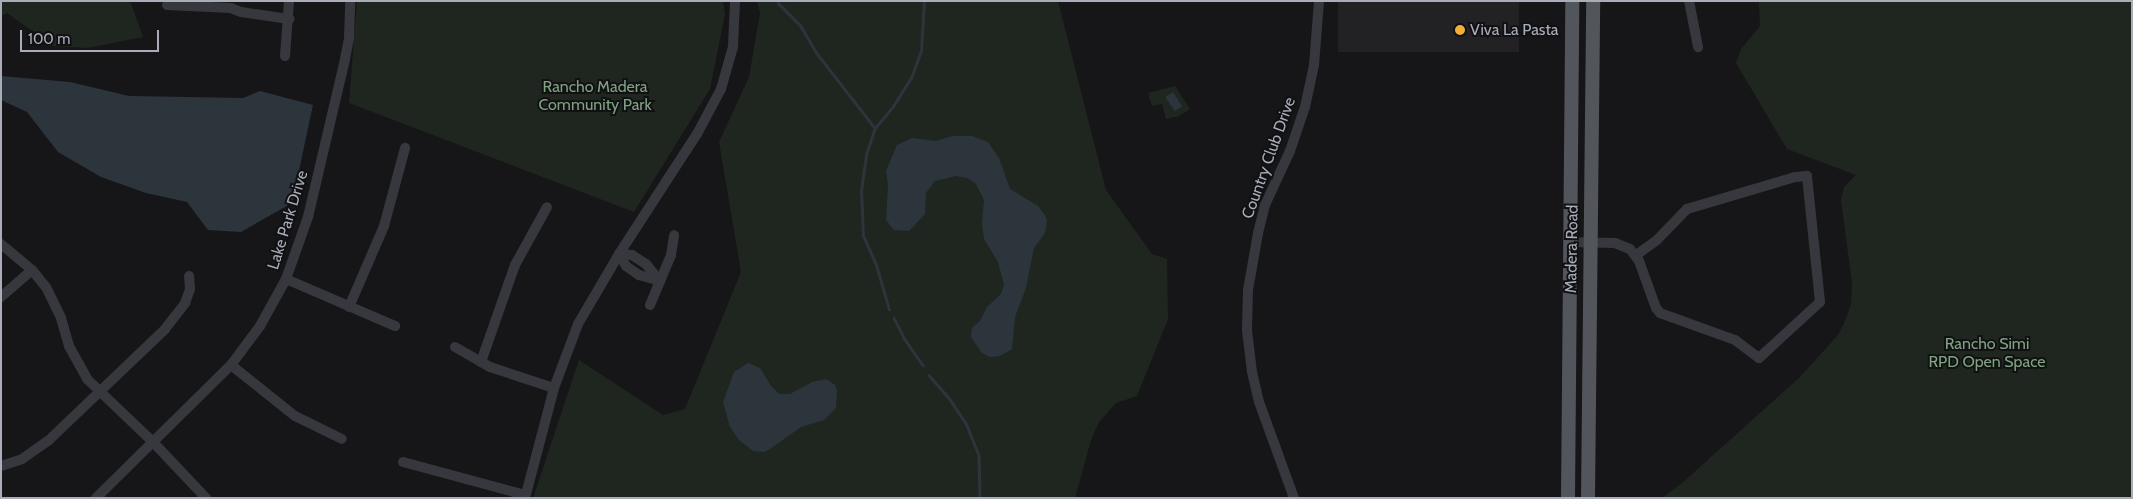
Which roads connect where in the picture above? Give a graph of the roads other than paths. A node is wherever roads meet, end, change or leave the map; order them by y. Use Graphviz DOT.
graph roads {
  1 [pos="289,1"];
  2 [pos="350,1"];
  3 [pos="735,1"];
  4 [pos="1319,1"];
  5 [pos="1572,1"];
  6 [pos="1593,1"];
  7 [pos="1690,1"];
  8 [pos="167,4"];
  9 [pos="232,5"];
  10 [pos="289,19"];
  11 [pos="1698,47"];
  12 [pos="285,56"];
  13 [pos="405,148"];
  14 [pos="547,207"];
  15 [pos="674,235"];
  16 [pos="1569,242"];
  17 [pos="1589,242"];
  18 [pos="1,244"];
  19 [pos="619,254"];
  20 [pos="1636,255"];
  21 [pos="32,270"];
  22 [pos="189,276"];
  23 [pos="286,279"];
  24 [pos="660,281"];
  25 [pos="1,298"];
  26 [pos="650,305"];
  27 [pos="349,307"];
  28 [pos="395,326"];
  29 [pos="454,347"];
  30 [pos="481,362"];
  31 [pos="231,365"];
  32 [pos="554,388"];
  33 [pos="99,392"];
  34 [pos="342,439"];
  35 [pos="153,442"];
  36 [pos="404,462"];
  37 [pos="1,466"];
  38 [pos="525,497"];
  39 [pos="96,498"];
  40 [pos="206,498"];
  41 [pos="1294,498"];
  42 [pos="1568,498"];
  43 [pos="1588,498"];
  1 -- 10 [label="street"];
  2 -- 23 [label="street, Lake Park Drive"];
  3 -- 19 [label="street"];
  4 -- 41 [label="street, Country Club Drive"];
  5 -- 16 [label="main road, Madera Road"];
  6 -- 17 [label="main road, Madera Road"];
  7 -- 11 [label="street"];
  8 -- 9 [label="street"];
  9 -- 10 [label="street"];
  10 -- 12 [label="street"];
  13 -- 27 [label="street"];
  14 -- 30 [label="street"];
  15 -- 24 [label="street"];
  16 -- 17 [label="street"];
  16 -- 42 [label="main road, Madera Road"];
  17 -- 20 [label="street"];
  17 -- 43 [label="main road, Madera Road"];
  18 -- 21 [label="street"];
  19 -- 24 [label="street"];
  19 -- 32 [label="street"];
  20 -- 20 [label="street"];
  21 -- 25 [label="street"];
  21 -- 33 [label="street"];
  22 -- 33 [label="street"];
  23 -- 27 [label="street"];
  23 -- 31 [label="street, Lake Park Drive"];
  24 -- 26 [label="street"];
  27 -- 28 [label="street"];
  29 -- 30 [label="street"];
  30 -- 32 [label="street"];
  31 -- 34 [label="street"];
  31 -- 35 [label="street, Lake Park Drive"];
  32 -- 38 [label="street"];
  33 -- 35 [label="street"];
  33 -- 37 [label="street"];
  35 -- 39 [label="street, Lake Park Drive"];
  35 -- 40 [label="street"];
  36 -- 38 [label="street"];
}
